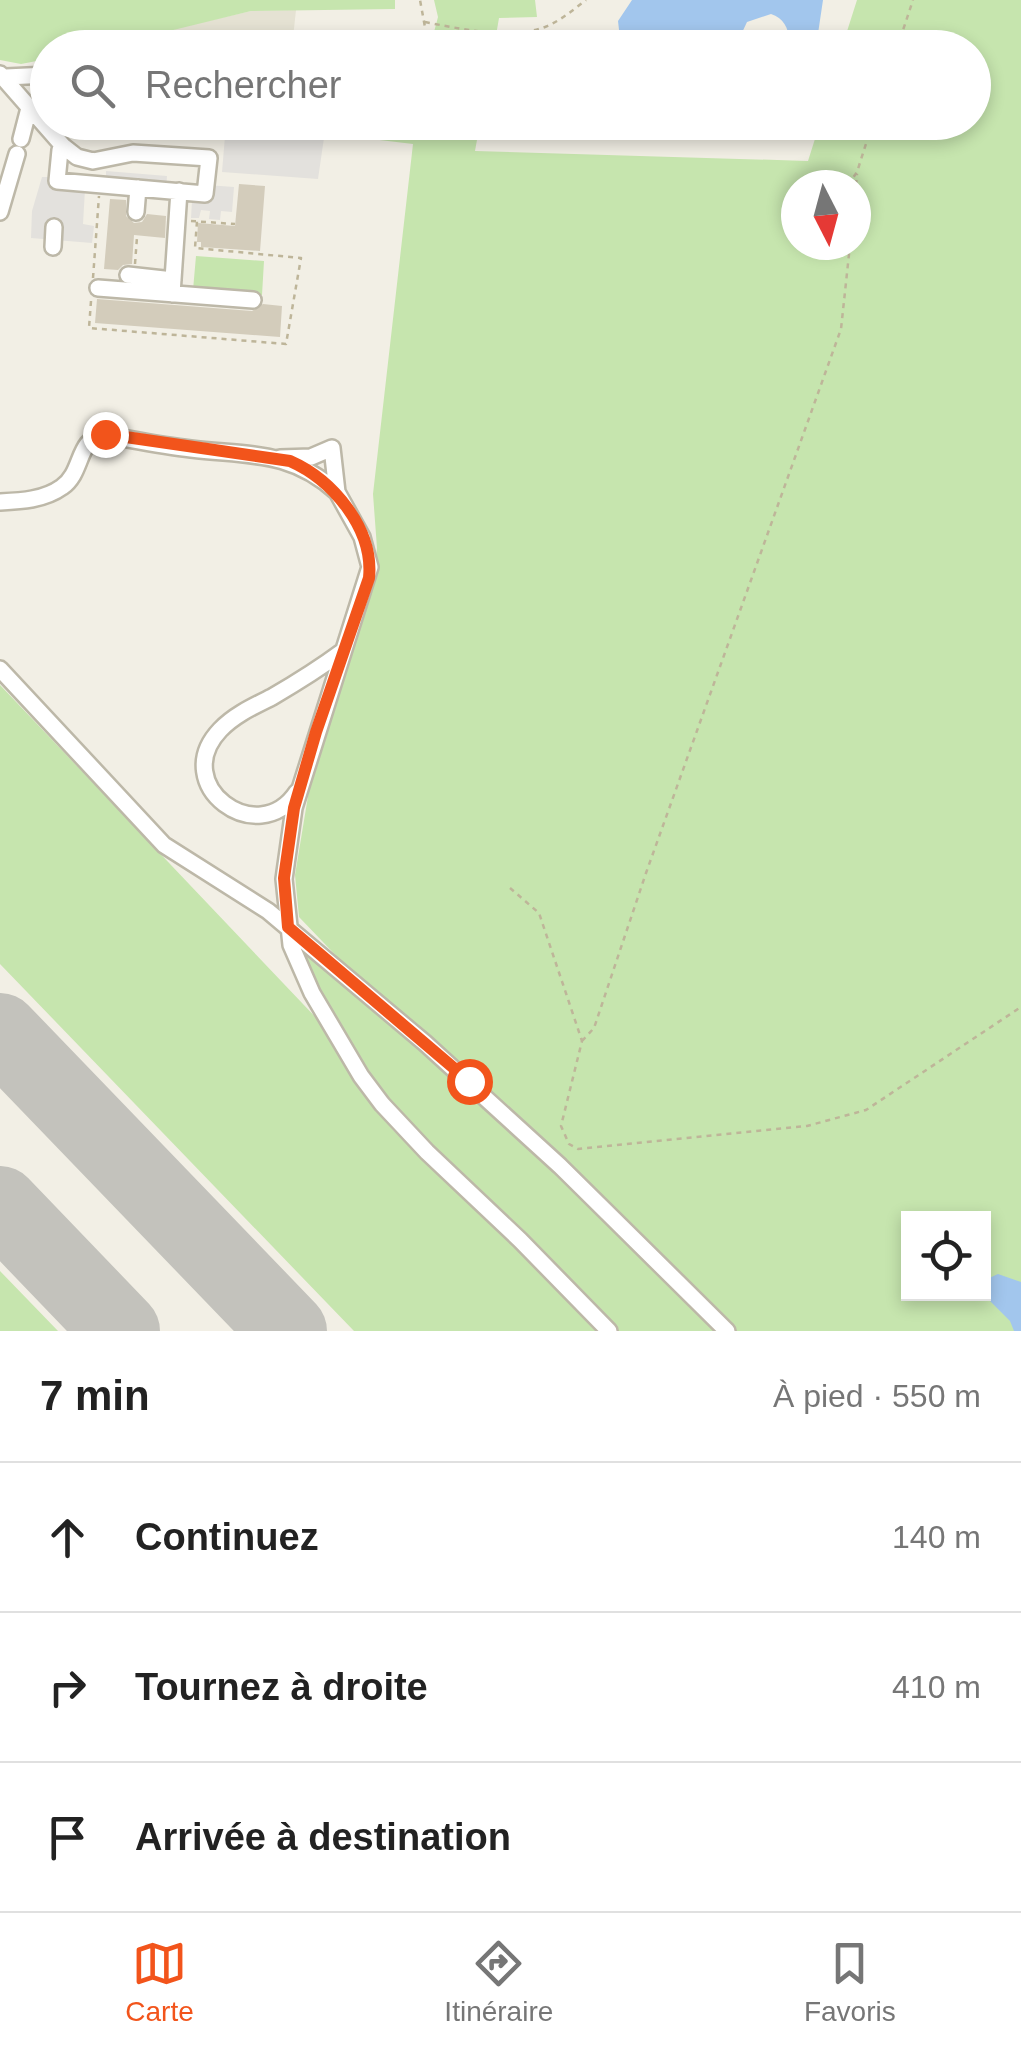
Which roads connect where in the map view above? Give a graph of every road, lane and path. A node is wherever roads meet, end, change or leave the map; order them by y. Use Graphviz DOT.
graph roads {
  1 [pos="420,0"];
  2 [pos="586,0"];
  3 [pos="913,0"];
  4 [pos="425,22"];
  5 [pos="426,30"];
  6 [pos="484,30"];
  7 [pos="537,30"];
  8 [pos="903,30"];
  9 [pos="30,75"];
  10 [pos="3,76"];
  11 [pos="29,108"];
  12 [pos="58,140"];
  13 [pos="867,140"];
  14 [pos="63,146"];
  15 [pos="858,170"];
  16 [pos="138,188"];
  17 [pos="179,191"];
  18 [pos="0,212"];
  19 [pos="136,212"];
  20 [pos="185,220"];
  21 [pos="235,224"];
  22 [pos="54,227"];
  23 [pos="136,237"];
  24 [pos="52,247"];
  25 [pos="848,260"];
  26 [pos="131,276"];
  27 [pos="172,287"];
  28 [pos="98,288"];
  29 [pos="253,300"];
  30 [pos="280,458"];
  31 [pos="337,492"];
  32 [pos="0,502"];
  33 [pos="344,652"];
  34 [pos="0,669"];
  35 [pos="301,786"];
  36 [pos="510,888"];
  37 [pos="288,927"];
  38 [pos="1021,1007"];
  39 [pos="582,1041"];
  40 [pos="608,1331"];
  41 [pos="727,1331"];
  1 -- 4 [label="path"];
  2 -- 7 [label="path"];
  3 -- 8 [label="path"];
  4 -- 5 [label="path"];
  4 -- 6 [label="path"];
  9 -- 10 [label="lane"];
  10 -- 11 [label="lane"];
  11 -- 18 [label="lane"];
  12 -- 14 [label="lane"];
  13 -- 15 [label="path"];
  14 -- 16 [label="lane"];
  14 -- 17 [label="lane"];
  16 -- 17 [label="lane"];
  16 -- 19 [label="lane"];
  17 -- 27 [label="lane"];
  20 -- 21 [label="path"];
  22 -- 24 [label="lane"];
  23 -- 26 [label="path"];
  25 -- 39 [label="path"];
  26 -- 27 [label="lane"];
  27 -- 28 [label="lane"];
  27 -- 29 [label="lane"];
  30 -- 31 [label="lane"];
  30 -- 31 [label="lane"];
  30 -- 32 [label="lane"];
  31 -- 33 [label="lane"];
  33 -- 35 [label="lane"];
  33 -- 35 [label="lane"];
  34 -- 37 [label="lane"];
  35 -- 37 [label="lane"];
  36 -- 39 [label="path"];
  37 -- 40 [label="lane"];
  37 -- 41 [label="lane"];
  38 -- 39 [label="path"];
}
